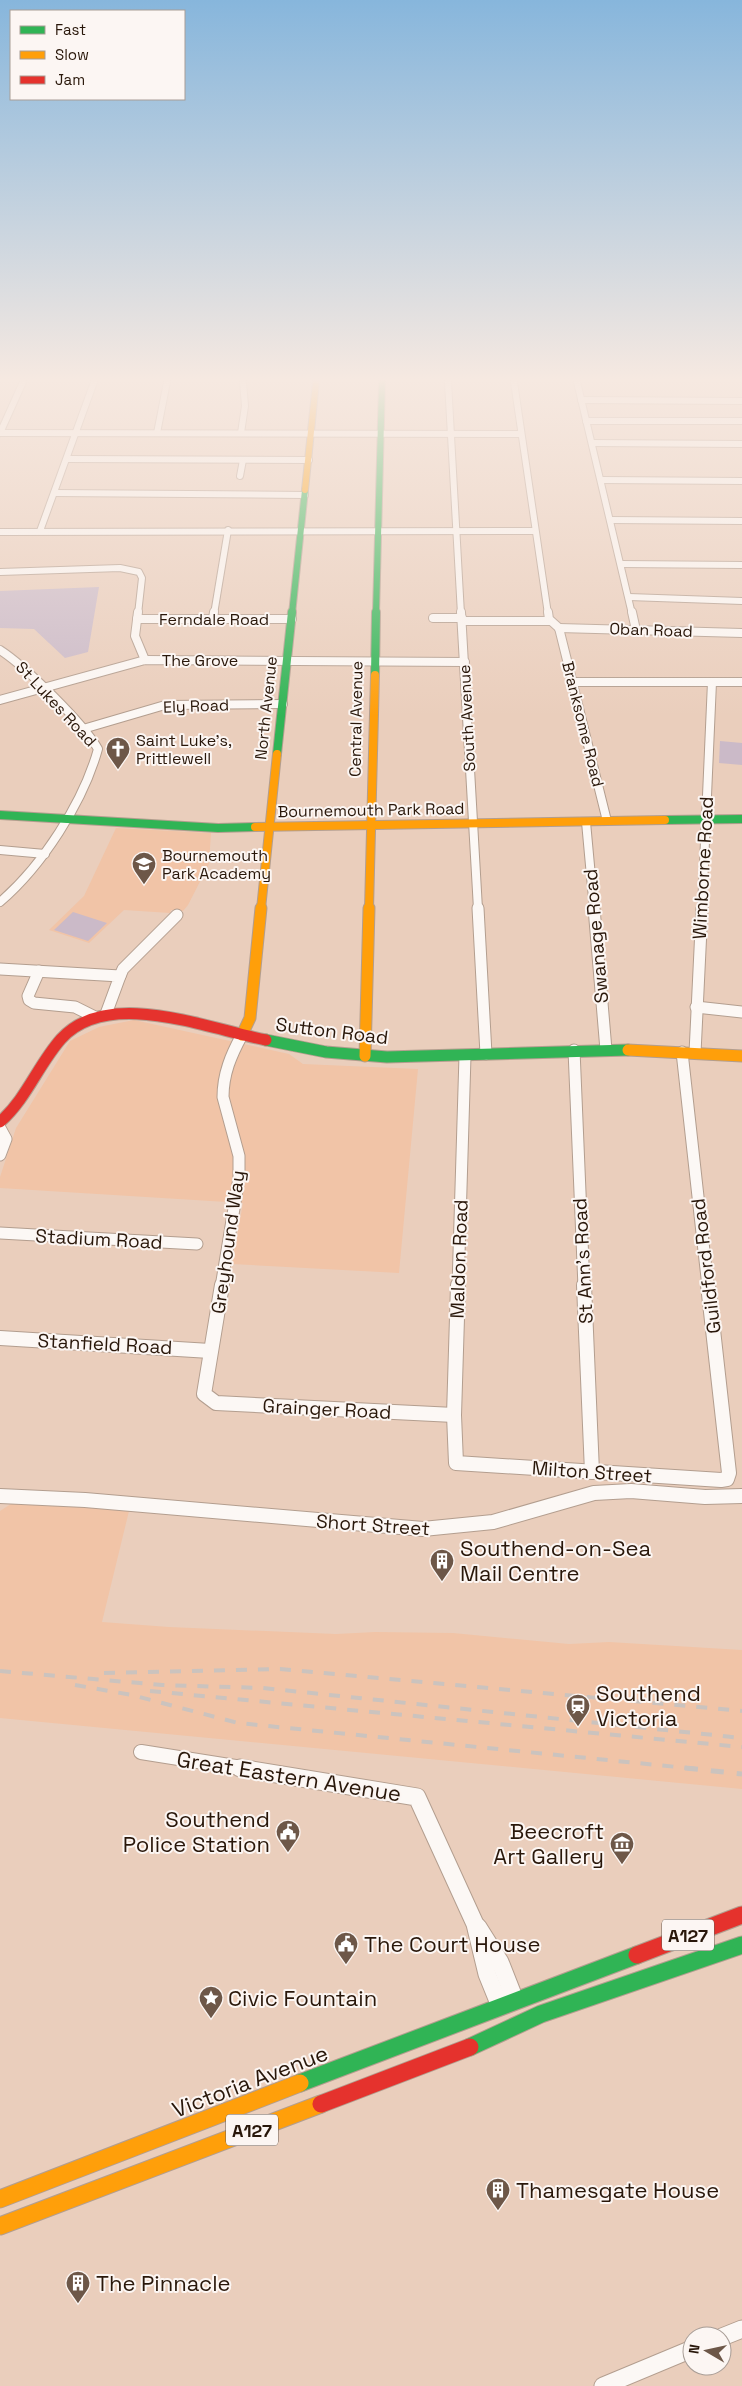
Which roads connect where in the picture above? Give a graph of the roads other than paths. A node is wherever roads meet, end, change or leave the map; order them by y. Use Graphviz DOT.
graph roads {
  1 [pos="55,493"];
  2 [pos="142,493"];
  3 [pos="379,493"];
  4 [pos="455,493"];
  5 [pos="530,493"];
  6 [pos="604,493"];
  7 [pos="305,494"];
  8 [pos="610,520"];
  9 [pos="742,521"];
  10 [pos="228,530"];
  11 [pos="301,530"];
  12 [pos="378,530"];
  13 [pos="457,530"];
  14 [pos="40,531"];
  15 [pos="535,531"];
  16 [pos="0,532"];
  17 [pos="621,564"];
  18 [pos="742,565"];
  19 [pos="0,572"];
  20 [pos="629,598"];
  21 [pos="742,601"];
  22 [pos="433,618"];
  23 [pos="137,619"];
  24 [pos="213,619"];
  25 [pos="292,619"];
  26 [pos="462,619"];
  27 [pos="550,621"];
  28 [pos="559,628"];
  29 [pos="636,630"];
  30 [pos="742,633"];
  31 [pos="0,650"];
  32 [pos="146,660"];
  33 [pos="287,661"];
  34 [pos="374,662"];
  35 [pos="465,662"];
  36 [pos="573,682"];
  37 [pos="712,682"];
  38 [pos="742,682"];
  39 [pos="42,688"];
  40 [pos="0,700"];
  41 [pos="283,704"];
  42 [pos="83,729"];
  43 [pos="0,815"];
  44 [pos="67,819"];
  45 [pos="705,819"];
  46 [pos="742,819"];
  47 [pos="607,821"];
  48 [pos="586,822"];
  49 [pos="472,824"];
  50 [pos="371,826"];
  51 [pos="269,828"];
  52 [pos="0,850"];
  53 [pos="45,854"];
  54 [pos="0,902"];
  55 [pos="177,915"];
  56 [pos="0,969"];
  57 [pos="39,971"];
  58 [pos="120,976"];
  59 [pos="696,1007"];
  60 [pos="742,1012"];
  61 [pos="100,1016"];
  62 [pos="242,1035"];
  63 [pos="574,1050"];
  64 [pos="606,1050"];
  65 [pos="688,1053"];
  66 [pos="486,1054"];
  67 [pos="366,1056"];
  68 [pos="465,1056"];
  69 [pos="742,1056"];
  70 [pos="0,1122"];
  71 [pos="0,1128"];
  72 [pos="0,1155"];
  73 [pos="0,1233"];
  74 [pos="197,1244"];
  75 [pos="0,1338"];
  76 [pos="210,1351"];
  77 [pos="204,1394"];
  78 [pos="454,1415"];
  79 [pos="456,1462"];
  80 [pos="592,1472"];
  81 [pos="727,1479"];
  82 [pos="0,1496"];
  83 [pos="742,1496"];
  84 [pos="142,1752"];
  85 [pos="742,1915"];
  86 [pos="475,1924"];
  87 [pos="742,1945"];
  88 [pos="516,2000"];
  89 [pos="500,2006"];
  90 [pos="541,2014"];
  91 [pos="517,2018"];
  92 [pos="503,2032"];
  93 [pos="0,2200"];
  94 [pos="0,2226"];
  95 [pos="682,2353"];
  96 [pos="603,2386"];
  1 -- 14 [label="street"];
  2 -- 7 [label="street"];
  3 -- 12 [label="main road, Central Avenue"];
  4 -- 13 [label="street, South Avenue"];
  5 -- 15 [label="street"];
  6 -- 8 [label="street"];
  7 -- 11 [label="main road, North Avenue"];
  8 -- 9 [label="street"];
  8 -- 17 [label="street"];
  10 -- 11 [label="street"];
  10 -- 14 [label="street"];
  10 -- 24 [label="street"];
  11 -- 12 [label="street"];
  11 -- 25 [label="main road, North Avenue"];
  12 -- 13 [label="street"];
  12 -- 34 [label="main road, Central Avenue"];
  13 -- 15 [label="street"];
  13 -- 26 [label="street, South Avenue"];
  14 -- 16 [label="street"];
  15 -- 27 [label="street"];
  17 -- 18 [label="street"];
  17 -- 20 [label="street"];
  19 -- 23 [label="street"];
  20 -- 21 [label="street"];
  20 -- 29 [label="street"];
  22 -- 26 [label="street"];
  23 -- 24 [label="street, Ferndale Road"];
  23 -- 32 [label="street"];
  24 -- 25 [label="street, Ferndale Road"];
  25 -- 33 [label="main road, North Avenue"];
  26 -- 27 [label="street"];
  26 -- 35 [label="street, South Avenue"];
  27 -- 28 [label="street"];
  28 -- 29 [label="street, Oban Road"];
  28 -- 36 [label="street, Branksome Road"];
  29 -- 30 [label="street, Oban Road"];
  31 -- 39 [label="street, St Lukes Road"];
  32 -- 33 [label="street, The Grove"];
  32 -- 39 [label="street, The Grove"];
  33 -- 34 [label="street, The Grove"];
  33 -- 41 [label="main road, North Avenue"];
  34 -- 35 [label="street, The Grove"];
  34 -- 50 [label="main road, Central Avenue"];
  35 -- 49 [label="street, South Avenue"];
  36 -- 37 [label="street"];
  36 -- 47 [label="street, Branksome Road"];
  37 -- 38 [label="street"];
  37 -- 45 [label="street, Wimborne Road"];
  39 -- 40 [label="street, The Grove"];
  39 -- 42 [label="street, St Lukes Road"];
  41 -- 42 [label="street, Ely Road"];
  41 -- 51 [label="main road, North Avenue"];
  42 -- 44 [label="street, St Lukes Road"];
  43 -- 44 [label="main road, Bournemouth Park Road"];
  44 -- 51 [label="main road, Bournemouth Park Road"];
  44 -- 53 [label="street"];
  45 -- 46 [label="main road, Bournemouth Park Road"];
  45 -- 47 [label="main road, Bournemouth Park Road"];
  45 -- 59 [label="street, Wimborne Road"];
  47 -- 48 [label="main road, Bournemouth Park Road"];
  48 -- 49 [label="main road, Bournemouth Park Road"];
  48 -- 64 [label="street, Swanage Road"];
  49 -- 50 [label="main road, Bournemouth Park Road"];
  49 -- 66 [label="street, South Avenue"];
  50 -- 51 [label="main road, Bournemouth Park Road"];
  50 -- 67 [label="main road, Central Avenue"];
  51 -- 62 [label="main road, North Avenue"];
  52 -- 53 [label="street"];
  53 -- 54 [label="street"];
  55 -- 58 [label="street"];
  56 -- 57 [label="street"];
  57 -- 58 [label="street"];
  57 -- 61 [label="street"];
  58 -- 61 [label="street"];
  59 -- 60 [label="street"];
  59 -- 65 [label="street, Wimborne Road"];
  61 -- 62 [label="main road, Sutton Road"];
  61 -- 70 [label="main road, Sutton Road"];
  62 -- 67 [label="main road, Sutton Road"];
  62 -- 76 [label="street, Greyhound Way"];
  63 -- 64 [label="main road, Sutton Road"];
  63 -- 66 [label="main road, Sutton Road"];
  63 -- 80 [label="street, St Ann's Road"];
  64 -- 65 [label="main road, Sutton Road"];
  65 -- 69 [label="main road, Sutton Road"];
  65 -- 81 [label="street, Guildford Road"];
  66 -- 68 [label="main road, Sutton Road"];
  67 -- 68 [label="main road, Sutton Road"];
  68 -- 78 [label="street, Maldon Road"];
  71 -- 72 [label="street"];
  73 -- 74 [label="street, Stadium Road"];
  75 -- 76 [label="street, Stanfield Road"];
  76 -- 77 [label="street, Greyhound Way"];
  77 -- 78 [label="street, Grainger Road"];
  78 -- 79 [label="street, Maldon Road"];
  79 -- 80 [label="street, Milton Street"];
  80 -- 81 [label="street, Milton Street"];
  82 -- 83 [label="street, Short Street"];
  84 -- 86 [label="street, Great Eastern Avenue"];
  85 -- 88 [label="main road, Victoria Avenue / A127"];
  86 -- 88 [label="street, Great Eastern Avenue"];
  86 -- 89 [label="street, Great Eastern Avenue"];
  87 -- 90 [label="main road, A127"];
  88 -- 89 [label="main road, Victoria Avenue / A127"];
  88 -- 91 [label="main road"];
  89 -- 91 [label="main road"];
  89 -- 93 [label="main road, Victoria Avenue / A127"];
  90 -- 91 [label="main road, A127"];
  90 -- 92 [label="main road, A127"];
  91 -- 92 [label="main road, A127"];
  92 -- 94 [label="main road, A127"];
  95 -- 96 [label="street"];
}
